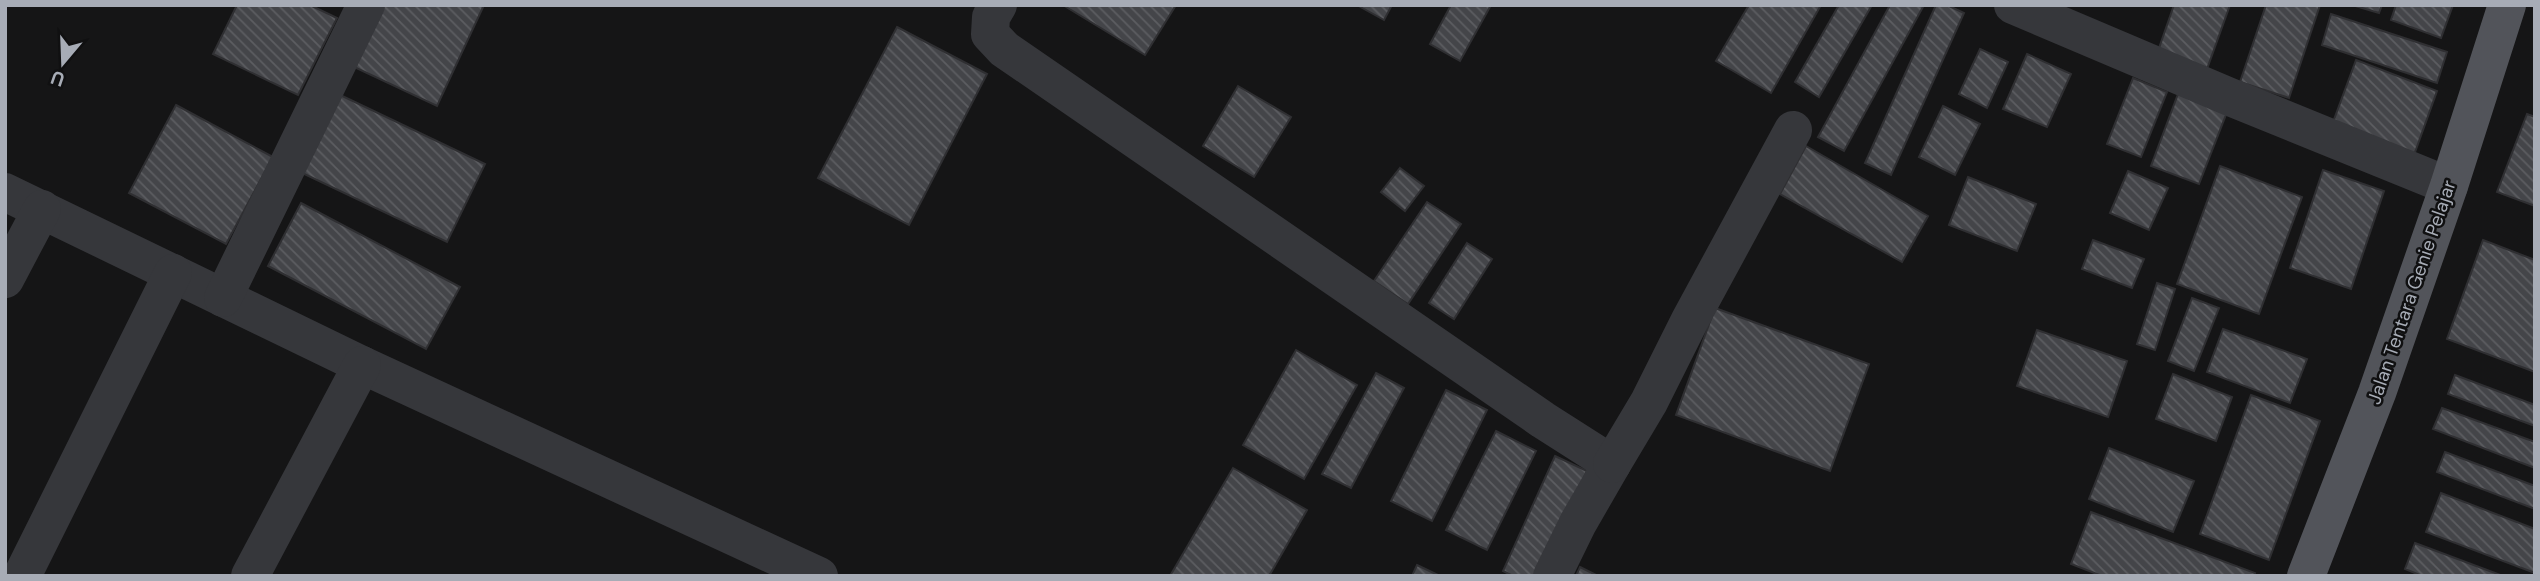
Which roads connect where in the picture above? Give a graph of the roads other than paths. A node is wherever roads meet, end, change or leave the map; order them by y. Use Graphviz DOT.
graph roads {
  1 [pos="366,5"];
  2 [pos="998,5"];
  3 [pos="2013,5"];
  4 [pos="2507,5"];
  5 [pos="1793,130"];
  6 [pos="2449,186"];
  7 [pos="5,192"];
  8 [pos="42,209"];
  9 [pos="173,274"];
  10 [pos="5,279"];
  11 [pos="223,298"];
  12 [pos="362,365"];
  13 [pos="1612,464"];
  14 [pos="22,576"];
  15 [pos="250,576"];
  16 [pos="818,576"];
  17 [pos="1552,576"];
  18 [pos="2306,576"];
  1 -- 11 [label="street"];
  2 -- 13 [label="street"];
  3 -- 6 [label="street"];
  4 -- 6 [label="main road, Jalan Tentara Genie Pelajar"];
  5 -- 13 [label="street"];
  6 -- 18 [label="main road, Jalan Tentara Genie Pelajar"];
  7 -- 8 [label="street"];
  8 -- 9 [label="street"];
  8 -- 10 [label="street"];
  9 -- 11 [label="street"];
  9 -- 14 [label="street"];
  11 -- 12 [label="street"];
  12 -- 15 [label="street"];
  12 -- 16 [label="street"];
  13 -- 17 [label="street"];
}
